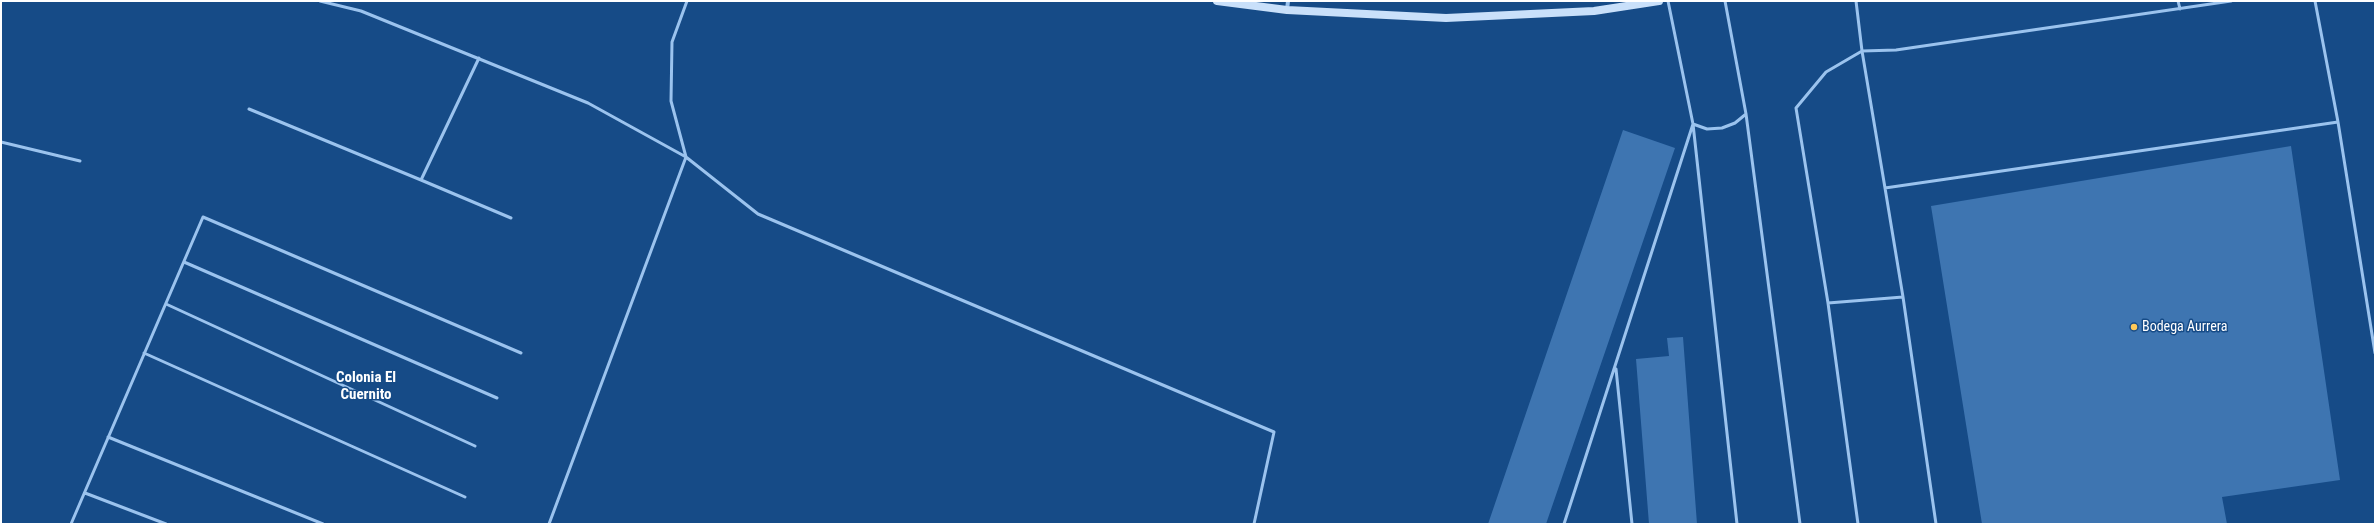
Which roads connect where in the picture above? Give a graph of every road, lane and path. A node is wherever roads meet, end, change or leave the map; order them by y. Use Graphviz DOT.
graph roads {
  1 [pos="320,1"];
  2 [pos="687,1"];
  3 [pos="1217,1"];
  4 [pos="1288,1"];
  5 [pos="1659,1"];
  6 [pos="1668,1"];
  7 [pos="1725,1"];
  8 [pos="1856,1"];
  9 [pos="2178,1"];
  10 [pos="2231,1"];
  11 [pos="2315,1"];
  12 [pos="337,3"];
  13 [pos="2180,8"];
  14 [pos="1287,10"];
  15 [pos="1862,51"];
  16 [pos="478,58"];
  17 [pos="249,109"];
  18 [pos="1746,114"];
  19 [pos="2338,122"];
  20 [pos="1693,124"];
  21 [pos="1,142"];
  22 [pos="686,157"];
  23 [pos="80,161"];
  24 [pos="421,180"];
  25 [pos="1885,188"];
  26 [pos="511,218"];
  27 [pos="184,262"];
  28 [pos="1903,297"];
  29 [pos="1828,303"];
  30 [pos="166,304"];
  31 [pos="144,353"];
  32 [pos="521,353"];
  33 [pos="2375,354"];
  34 [pos="1616,368"];
  35 [pos="497,398"];
  36 [pos="108,438"];
  37 [pos="475,446"];
  38 [pos="85,493"];
  39 [pos="465,497"];
  40 [pos="71,524"];
  41 [pos="166,524"];
  42 [pos="323,524"];
  43 [pos="549,524"];
  44 [pos="1254,524"];
  45 [pos="1564,524"];
  46 [pos="1632,524"];
  47 [pos="1737,524"];
  48 [pos="1800,524"];
  49 [pos="1858,524"];
  50 [pos="1936,524"];
  1 -- 12 [label="lane"];
  2 -- 22 [label="lane"];
  3 -- 14 [label="main road"];
  4 -- 14 [label="street"];
  5 -- 14 [label="main road"];
  6 -- 20 [label="lane"];
  7 -- 18 [label="lane"];
  8 -- 15 [label="lane"];
  9 -- 13 [label="lane"];
  10 -- 13 [label="lane"];
  11 -- 19 [label="lane"];
  12 -- 16 [label="lane"];
  13 -- 15 [label="lane"];
  15 -- 25 [label="lane"];
  15 -- 29 [label="lane"];
  16 -- 22 [label="lane"];
  16 -- 24 [label="lane"];
  17 -- 24 [label="lane"];
  18 -- 20 [label="lane"];
  18 -- 48 [label="lane"];
  19 -- 25 [label="lane"];
  19 -- 33 [label="lane"];
  20 -- 34 [label="lane"];
  20 -- 47 [label="lane"];
  21 -- 23 [label="lane"];
  22 -- 43 [label="lane"];
  22 -- 44 [label="lane"];
  24 -- 26 [label="lane"];
  25 -- 28 [label="lane"];
  27 -- 30 [label="lane"];
  27 -- 32 [label="lane"];
  27 -- 35 [label="lane"];
  28 -- 29 [label="lane"];
  28 -- 50 [label="lane"];
  29 -- 49 [label="lane"];
  30 -- 31 [label="lane"];
  30 -- 37 [label="lane"];
  31 -- 36 [label="lane"];
  31 -- 39 [label="lane"];
  34 -- 45 [label="lane"];
  34 -- 46 [label="lane"];
  36 -- 38 [label="lane"];
  36 -- 42 [label="lane"];
  38 -- 40 [label="lane"];
  38 -- 41 [label="lane"];
}
